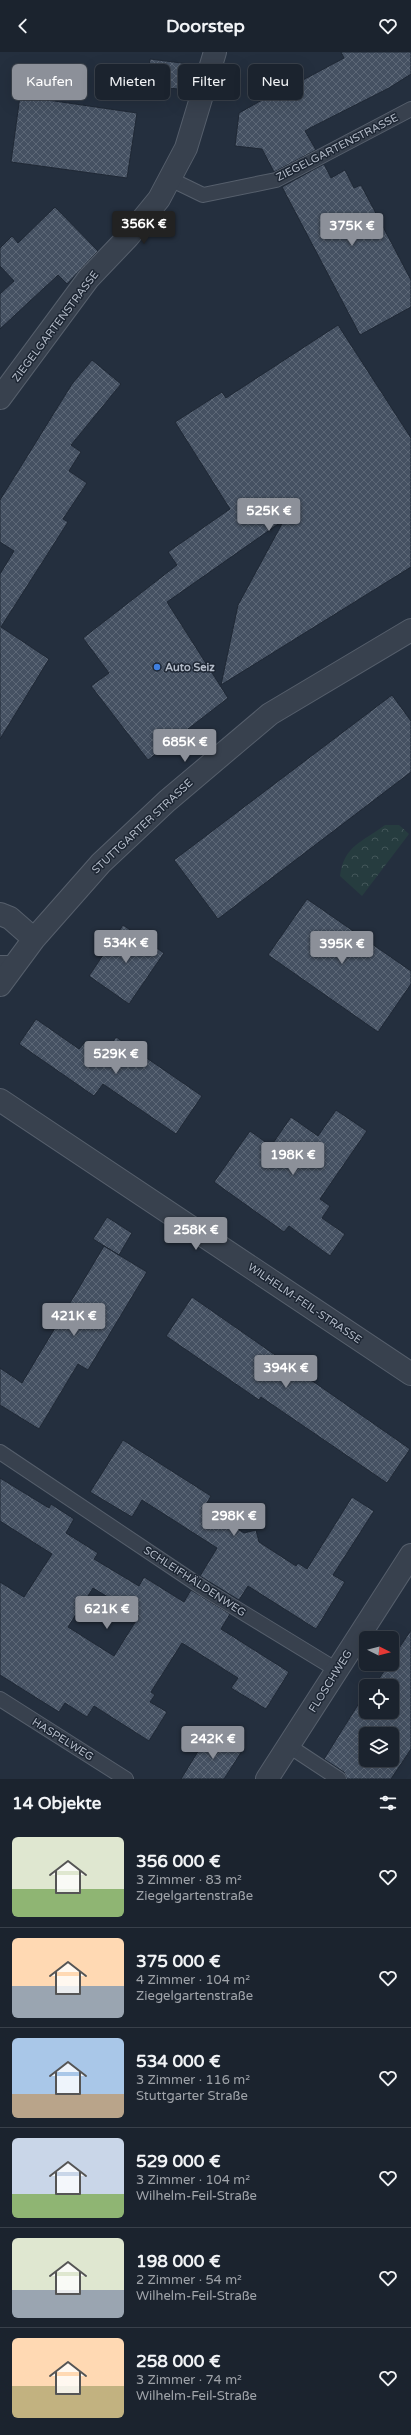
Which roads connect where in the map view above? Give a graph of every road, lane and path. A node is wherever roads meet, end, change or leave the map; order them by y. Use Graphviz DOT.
graph roads {
  1 [pos="215,52"];
  2 [pos="411,109"];
  3 [pos="170,180"];
  4 [pos="0,398"];
  5 [pos="411,630"];
  6 [pos="0,914"];
  7 [pos="34,939"];
  8 [pos="8,963"];
  9 [pos="0,986"];
  10 [pos="0,1100"];
  11 [pos="411,1374"];
  12 [pos="0,1452"];
  13 [pos="411,1555"];
  14 [pos="337,1670"];
  15 [pos="0,1700"];
  16 [pos="289,1746"];
  17 [pos="126,1779"];
  18 [pos="267,1779"];
  19 [pos="339,1779"];
  1 -- 3 [label="street, ZIEGELGARTENSTRASSE"];
  2 -- 3 [label="lane, ZIEGELGARTENSTRASSE"];
  3 -- 4 [label="street, ZIEGELGARTENSTRASSE"];
  5 -- 7 [label="street, STUTTGARTER STRASSE"];
  6 -- 7 [label="street"];
  7 -- 8 [label="street, STUTTGARTER STRASSE"];
  8 -- 9 [label="street, STUTTGARTER STRASSE"];
  10 -- 11 [label="street, WILHELM-FEIL-STRASSE"];
  12 -- 14 [label="lane, SCHLEIFHÄLDENWEG"];
  13 -- 14 [label="street, FLOSCHWEG"];
  14 -- 16 [label="street, FLOSCHWEG"];
  15 -- 17 [label="lane, HASPELWEG"];
  16 -- 18 [label="street, FLOSCHWEG"];
  16 -- 19 [label="lane"];
}
